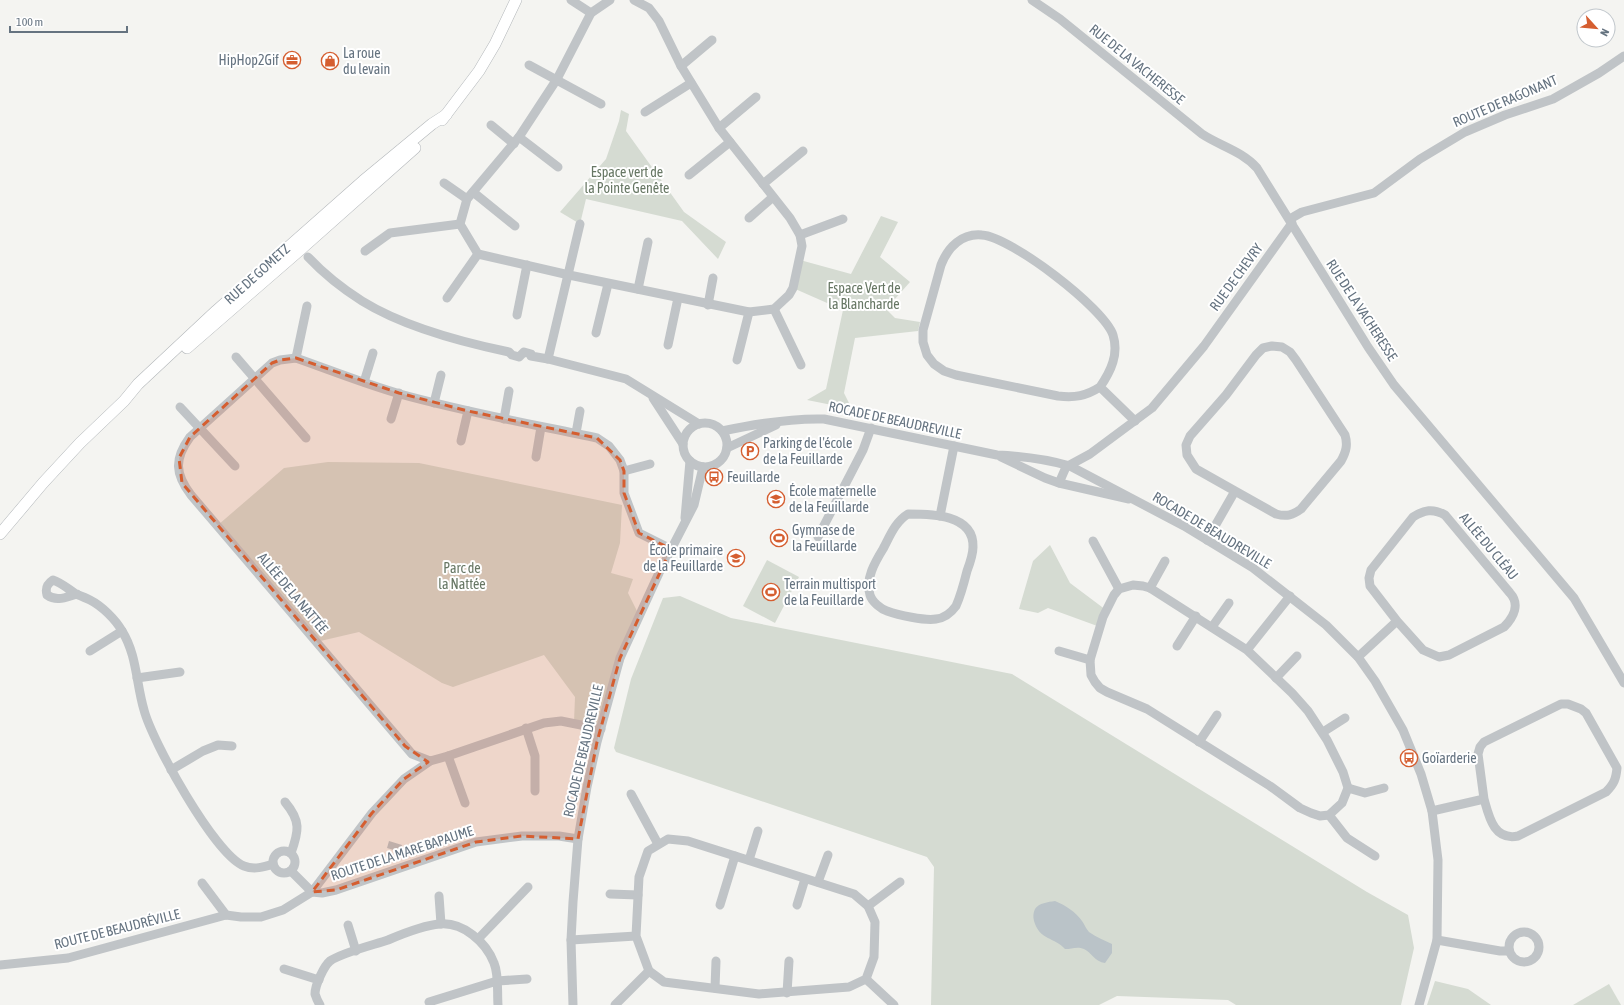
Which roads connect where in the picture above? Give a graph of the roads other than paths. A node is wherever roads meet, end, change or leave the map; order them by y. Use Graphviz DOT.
graph roads {
  1 [pos="516,0"];
  2 [pos="571,0"];
  3 [pos="610,0"];
  4 [pos="634,0"];
  5 [pos="655,0"];
  6 [pos="1032,0"];
  7 [pos="649,8"];
  8 [pos="591,13"];
  9 [pos="712,40"];
  10 [pos="1624,56"];
  11 [pos="529,65"];
  12 [pos="681,66"];
  13 [pos="557,79"];
  14 [pos="691,83"];
  15 [pos="756,97"];
  16 [pos="601,104"];
  17 [pos="645,112"];
  18 [pos="491,125"];
  19 [pos="719,128"];
  20 [pos="516,141"];
  21 [pos="730,142"];
  22 [pos="804,151"];
  23 [pos="558,167"];
  24 [pos="689,175"];
  25 [pos="444,183"];
  26 [pos="763,184"];
  27 [pos="473,192"];
  28 [pos="773,197"];
  29 [pos="467,199"];
  30 [pos="749,218"];
  31 [pos="844,219"];
  32 [pos="1291,221"];
  33 [pos="460,224"];
  34 [pos="580,224"];
  35 [pos="515,226"];
  36 [pos="800,235"];
  37 [pos="648,242"];
  38 [pos="365,251"];
  39 [pos="478,254"];
  40 [pos="308,257"];
  41 [pos="528,265"];
  42 [pos="568,275"];
  43 [pos="713,278"];
  44 [pos="608,284"];
  45 [pos="638,289"];
  46 [pos="447,298"];
  47 [pos="678,298"];
  48 [pos="708,305"];
  49 [pos="307,306"];
  50 [pos="774,309"];
  51 [pos="749,312"];
  52 [pos="517,315"];
  53 [pos="596,333"];
  54 [pos="668,345"];
  55 [pos="373,353"];
  56 [pos="236,357"];
  57 [pos="296,358"];
  58 [pos="548,359"];
  59 [pos="737,360"];
  60 [pos="801,365"];
  61 [pos="441,375"];
  62 [pos="254,379"];
  63 [pos="364,382"];
  64 [pos="1100,386"];
  65 [pos="509,391"];
  66 [pos="399,393"];
  67 [pos="651,396"];
  68 [pos="434,403"];
  69 [pos="180,407"];
  70 [pos="468,411"];
  71 [pos="580,411"];
  72 [pos="390,419"];
  73 [pos="504,419"];
  74 [pos="787,420"];
  75 [pos="1135,421"];
  76 [pos="699,424"];
  77 [pos="541,427"];
  78 [pos="200,428"];
  79 [pos="871,428"];
  80 [pos="722,431"];
  81 [pos="576,433"];
  82 [pos="306,438"];
  83 [pos="461,441"];
  84 [pos="683,444"];
  85 [pos="954,446"];
  86 [pos="727,448"];
  87 [pos="1090,454"];
  88 [pos="997,455"];
  89 [pos="536,457"];
  90 [pos="690,461"];
  91 [pos="650,464"];
  92 [pos="235,466"];
  93 [pos="1070,466"];
  94 [pos="703,467"];
  95 [pos="624,471"];
  96 [pos="1089,475"];
  97 [pos="1059,483"];
  98 [pos="1235,491"];
  99 [pos="1134,500"];
  100 [pos="940,516"];
  101 [pos="685,519"];
  102 [pos="0,534"];
  103 [pos="818,537"];
  104 [pos="1207,540"];
  105 [pos="1093,541"];
  106 [pos="671,549"];
  107 [pos="1165,562"];
  108 [pos="1150,588"];
  109 [pos="1119,589"];
  110 [pos="77,594"];
  111 [pos="1290,596"];
  112 [pos="1229,603"];
  113 [pos="1196,616"];
  114 [pos="1397,621"];
  115 [pos="1212,627"];
  116 [pos="122,631"];
  117 [pos="1177,646"];
  118 [pos="1247,650"];
  119 [pos="90,651"];
  120 [pos="1060,651"];
  121 [pos="1297,656"];
  122 [pos="1358,657"];
  123 [pos="1090,660"];
  124 [pos="180,672"];
  125 [pos="137,678"];
  126 [pos="1276,678"];
  127 [pos="1624,683"];
  128 [pos="1217,715"];
  129 [pos="1345,718"];
  130 [pos="526,728"];
  131 [pos="601,729"];
  132 [pos="1323,732"];
  133 [pos="1199,742"];
  134 [pos="232,746"];
  135 [pos="448,756"];
  136 [pos="430,761"];
  137 [pos="171,770"];
  138 [pos="1348,788"];
  139 [pos="1384,788"];
  140 [pos="535,791"];
  141 [pos="631,794"];
  142 [pos="1484,799"];
  143 [pos="285,802"];
  144 [pos="464,803"];
  145 [pos="1432,811"];
  146 [pos="1329,815"];
  147 [pos="758,831"];
  148 [pos="578,839"];
  149 [pos="658,844"];
  150 [pos="290,853"];
  151 [pos="828,855"];
  152 [pos="735,856"];
  153 [pos="1375,856"];
  154 [pos="749,860"];
  155 [pos="274,864"];
  156 [pos="291,871"];
  157 [pos="806,878"];
  158 [pos="818,882"];
  159 [pos="900,882"];
  160 [pos="202,883"];
  161 [pos="528,887"];
  162 [pos="312,892"];
  163 [pos="610,894"];
  164 [pos="638,895"];
  165 [pos="439,896"];
  166 [pos="720,905"];
  167 [pos="797,905"];
  168 [pos="868,906"];
  169 [pos="226,916"];
  170 [pos="241,917"];
  171 [pos="441,924"];
  172 [pos="348,925"];
  173 [pos="636,936"];
  174 [pos="479,938"];
  175 [pos="571,940"];
  176 [pos="1437,940"];
  177 [pos="356,951"];
  178 [pos="1510,951"];
  179 [pos="716,961"];
  180 [pos="789,961"];
  181 [pos="0,965"];
  182 [pos="284,969"];
  183 [pos="649,971"];
  184 [pos="528,978"];
  185 [pos="866,979"];
  186 [pos="319,980"];
  187 [pos="497,981"];
  188 [pos="715,988"];
  189 [pos="787,993"];
  190 [pos="429,1002"];
  191 [pos="320,1005"];
  192 [pos="498,1005"];
  193 [pos="573,1005"];
  194 [pos="615,1005"];
  195 [pos="894,1005"];
  196 [pos="1419,1005"];
  1 -- 102 [label="main road, RUE DE GOMETZ"];
  2 -- 8 [label="street"];
  3 -- 8 [label="street"];
  4 -- 7 [label="street"];
  5 -- 7 [label="street"];
  6 -- 32 [label="street, RUE DE LA VACHERESSE"];
  7 -- 12 [label="street"];
  8 -- 13 [label="street"];
  9 -- 12 [label="street"];
  10 -- 32 [label="street, ROUTE DE RAGONANT"];
  11 -- 13 [label="street"];
  12 -- 14 [label="street"];
  13 -- 16 [label="street"];
  13 -- 20 [label="street"];
  14 -- 17 [label="street"];
  14 -- 19 [label="street"];
  15 -- 19 [label="street"];
  18 -- 20 [label="street"];
  19 -- 21 [label="street"];
  20 -- 23 [label="street"];
  20 -- 27 [label="street"];
  21 -- 24 [label="street"];
  21 -- 26 [label="street"];
  22 -- 26 [label="street"];
  25 -- 29 [label="street"];
  26 -- 28 [label="street"];
  27 -- 29 [label="street"];
  27 -- 35 [label="street"];
  28 -- 30 [label="street"];
  28 -- 36 [label="street"];
  29 -- 33 [label="street"];
  31 -- 36 [label="street"];
  32 -- 75 [label="street, RUE DE CHEVRY"];
  32 -- 127 [label="street, RUE DE LA VACHERESSE"];
  33 -- 38 [label="street"];
  33 -- 39 [label="street"];
  34 -- 42 [label="street"];
  36 -- 50 [label="street"];
  37 -- 45 [label="street"];
  39 -- 41 [label="street"];
  39 -- 46 [label="street"];
  40 -- 58 [label="street"];
  41 -- 42 [label="street"];
  41 -- 52 [label="street"];
  42 -- 44 [label="street"];
  42 -- 58 [label="street"];
  43 -- 48 [label="street"];
  44 -- 45 [label="street"];
  44 -- 53 [label="street"];
  45 -- 47 [label="street"];
  47 -- 48 [label="street"];
  47 -- 54 [label="street"];
  48 -- 51 [label="street"];
  49 -- 57 [label="street"];
  50 -- 51 [label="street"];
  50 -- 60 [label="street"];
  51 -- 59 [label="street"];
  55 -- 63 [label="street"];
  56 -- 62 [label="street"];
  57 -- 62 [label="street, ALLÉE DE LA NATTÉE"];
  57 -- 63 [label="street, ALLÉE DE LA NATTÉE"];
  58 -- 67 [label="street"];
  61 -- 68 [label="street"];
  62 -- 78 [label="street, ALLÉE DE LA NATTÉE"];
  62 -- 82 [label="street"];
  63 -- 66 [label="street, ALLÉE DE LA NATTÉE"];
  64 -- 64 [label="street"];
  64 -- 75 [label="street"];
  65 -- 73 [label="street"];
  66 -- 68 [label="street, ALLÉE DE LA NATTÉE"];
  66 -- 72 [label="street"];
  67 -- 76 [label="street"];
  67 -- 84 [label="street"];
  68 -- 70 [label="street, ALLÉE DE LA NATTÉE"];
  69 -- 78 [label="street"];
  70 -- 73 [label="street, ALLÉE DE LA NATTÉE"];
  70 -- 83 [label="street"];
  71 -- 81 [label="street"];
  73 -- 77 [label="street, ALLÉE DE LA NATTÉE"];
  74 -- 79 [label="street, ROCADE DE BEAUDREVILLE"];
  74 -- 80 [label="street, ROCADE DE BEAUDREVILLE"];
  74 -- 86 [label="street, ROCADE DE BEAUDREVILLE"];
  75 -- 87 [label="street, RUE DE CHEVRY"];
  76 -- 80 [label="street"];
  76 -- 84 [label="street"];
  77 -- 81 [label="street, ALLÉE DE LA NATTÉE"];
  77 -- 89 [label="street"];
  78 -- 92 [label="street"];
  78 -- 136 [label="street, ALLÉE DE LA NATTÉE"];
  79 -- 85 [label="street, ROCADE DE BEAUDREVILLE"];
  79 -- 103 [label="street"];
  80 -- 86 [label="street"];
  81 -- 95 [label="street, ALLÉE DE LA NATTÉE"];
  84 -- 90 [label="street"];
  85 -- 88 [label="street, ROCADE DE BEAUDREVILLE"];
  85 -- 100 [label="street"];
  86 -- 94 [label="street"];
  87 -- 93 [label="street, RUE DE CHEVRY"];
  87 -- 96 [label="street"];
  88 -- 93 [label="street, ROCADE DE BEAUDREVILLE"];
  88 -- 97 [label="street, ROCADE DE BEAUDREVILLE"];
  90 -- 94 [label="street"];
  90 -- 101 [label="street, ROCADE DE BEAUDREVILLE"];
  91 -- 95 [label="street"];
  93 -- 96 [label="street, ROCADE DE BEAUDREVILLE"];
  93 -- 97 [label="street"];
  94 -- 101 [label="street, ROCADE DE BEAUDREVILLE"];
  95 -- 106 [label="street, ALLÉE DE LA NATTÉE"];
  96 -- 99 [label="street, ROCADE DE BEAUDREVILLE"];
  97 -- 99 [label="street, ROCADE DE BEAUDREVILLE"];
  98 -- 98 [label="street"];
  98 -- 104 [label="street"];
  99 -- 104 [label="street, ROCADE DE BEAUDREVILLE"];
  100 -- 100 [label="street"];
  101 -- 106 [label="street, ROCADE DE BEAUDREVILLE"];
  104 -- 111 [label="street, ROCADE DE BEAUDREVILLE"];
  105 -- 109 [label="street"];
  106 -- 131 [label="street, ROCADE DE BEAUDREVILLE"];
  107 -- 108 [label="street"];
  108 -- 109 [label="street"];
  108 -- 113 [label="street"];
  109 -- 123 [label="street"];
  110 -- 116 [label="street"];
  111 -- 118 [label="street"];
  111 -- 122 [label="street, ROCADE DE BEAUDREVILLE"];
  112 -- 115 [label="street"];
  113 -- 115 [label="street"];
  113 -- 117 [label="street"];
  114 -- 114 [label="street, ALLÉE DU CLÉAU"];
  114 -- 122 [label="street"];
  115 -- 118 [label="street"];
  116 -- 119 [label="street"];
  116 -- 125 [label="street"];
  118 -- 126 [label="street"];
  120 -- 123 [label="street"];
  121 -- 126 [label="street"];
  122 -- 145 [label="street, ROCADE DE BEAUDREVILLE"];
  123 -- 133 [label="street"];
  124 -- 125 [label="street"];
  125 -- 137 [label="street"];
  126 -- 132 [label="street"];
  128 -- 133 [label="street"];
  129 -- 132 [label="street"];
  130 -- 131 [label="street"];
  130 -- 135 [label="street"];
  130 -- 140 [label="street"];
  131 -- 148 [label="street, ROCADE DE BEAUDREVILLE"];
  132 -- 138 [label="street"];
  133 -- 146 [label="street"];
  134 -- 137 [label="street"];
  135 -- 136 [label="street"];
  135 -- 144 [label="street"];
  136 -- 162 [label="street"];
  137 -- 155 [label="street"];
  138 -- 139 [label="street"];
  138 -- 146 [label="street"];
  141 -- 149 [label="street"];
  142 -- 142 [label="street"];
  142 -- 145 [label="street"];
  143 -- 150 [label="street"];
  145 -- 176 [label="street, ROCADE DE BEAUDREVILLE"];
  146 -- 153 [label="street"];
  147 -- 154 [label="street"];
  148 -- 162 [label="street, ROUTE DE LA MARE BAPAUME"];
  148 -- 175 [label="street, ROCADE DE BEAUDREVILLE"];
  149 -- 152 [label="street"];
  149 -- 164 [label="street"];
  150 -- 155 [label="street"];
  150 -- 156 [label="street"];
  151 -- 158 [label="street"];
  152 -- 154 [label="street"];
  152 -- 166 [label="street"];
  154 -- 157 [label="street"];
  155 -- 156 [label="street"];
  156 -- 162 [label="street"];
  157 -- 158 [label="street"];
  157 -- 167 [label="street"];
  158 -- 168 [label="street"];
  159 -- 168 [label="street"];
  160 -- 169 [label="street"];
  161 -- 174 [label="street"];
  162 -- 170 [label="street, ROUTE DE LA MARE BAPAUME"];
  163 -- 164 [label="street"];
  164 -- 173 [label="street"];
  165 -- 171 [label="street"];
  168 -- 185 [label="street"];
  169 -- 170 [label="street, ROUTE DE BEAUDRÉVILLE"];
  169 -- 181 [label="street, ROUTE DE BEAUDRÉVILLE"];
  171 -- 174 [label="street"];
  171 -- 177 [label="street"];
  172 -- 177 [label="street"];
  173 -- 175 [label="street"];
  173 -- 183 [label="street"];
  174 -- 187 [label="street"];
  175 -- 193 [label="street, ROCADE DE BEAUDREVILLE"];
  176 -- 178 [label="street"];
  176 -- 196 [label="street, ROCADE DE BEAUDREVILLE"];
  177 -- 186 [label="street"];
  179 -- 188 [label="street"];
  180 -- 189 [label="street"];
  182 -- 186 [label="street"];
  183 -- 188 [label="street"];
  183 -- 194 [label="street"];
  184 -- 187 [label="street"];
  185 -- 189 [label="street"];
  185 -- 195 [label="street"];
  186 -- 191 [label="street"];
  187 -- 190 [label="street"];
  187 -- 192 [label="street"];
  188 -- 189 [label="street"];
}
